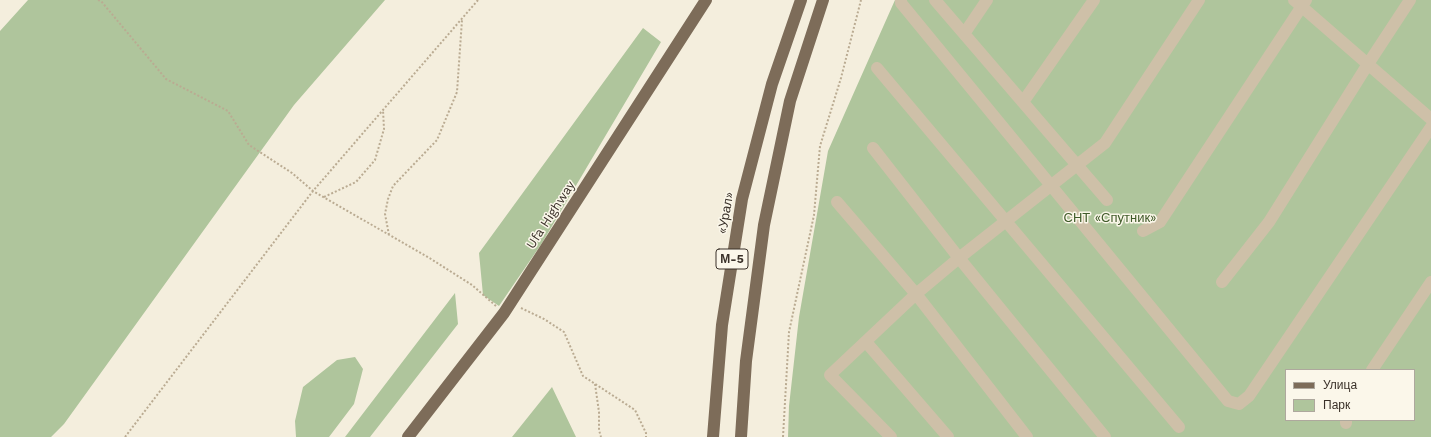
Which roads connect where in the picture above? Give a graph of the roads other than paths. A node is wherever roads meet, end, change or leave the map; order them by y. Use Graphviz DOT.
graph roads {
  1 [pos="706,0"];
  2 [pos="801,0"];
  3 [pos="823,0"];
  4 [pos="901,0"];
  5 [pos="935,0"];
  6 [pos="987,0"];
  7 [pos="1094,0"];
  8 [pos="1199,0"];
  9 [pos="1410,0"];
  10 [pos="1301,2"];
  11 [pos="964,34"];
  12 [pos="1368,64"];
  13 [pos="877,68"];
  14 [pos="1023,102"];
  15 [pos="1431,119"];
  16 [pos="1431,127"];
  17 [pos="874,148"];
  18 [pos="1077,164"];
  19 [pos="1050,186"];
  20 [pos="1108,200"];
  21 [pos="837,202"];
  22 [pos="1006,221"];
  23 [pos="1143,231"];
  24 [pos="959,258"];
  25 [pos="1222,282"];
  26 [pos="1431,282"];
  27 [pos="916,294"];
  28 [pos="866,342"];
  29 [pos="1373,369"];
  30 [pos="1179,427"];
  31 [pos="408,437"];
  32 [pos="714,437"];
  33 [pos="741,437"];
  34 [pos="892,437"];
  35 [pos="948,437"];
  36 [pos="1027,437"];
  37 [pos="1105,437"];
  1 -- 31 [label="main road, Ufa Highway"];
  2 -- 32 [label="main road, «Урал» / М-5"];
  3 -- 33 [label="main road, М-5"];
  4 -- 19 [label="lane"];
  5 -- 11 [label="lane"];
  6 -- 11 [label="lane"];
  7 -- 14 [label="lane"];
  8 -- 18 [label="lane"];
  9 -- 12 [label="lane"];
  10 -- 12 [label="lane"];
  10 -- 23 [label="lane"];
  11 -- 14 [label="lane"];
  12 -- 15 [label="lane"];
  12 -- 25 [label="lane"];
  13 -- 22 [label="lane"];
  14 -- 18 [label="lane"];
  16 -- 19 [label="lane"];
  17 -- 24 [label="lane"];
  18 -- 19 [label="lane"];
  18 -- 20 [label="lane"];
  19 -- 22 [label="lane"];
  21 -- 27 [label="lane"];
  22 -- 24 [label="lane"];
  22 -- 30 [label="lane"];
  24 -- 27 [label="lane"];
  24 -- 37 [label="lane"];
  26 -- 29 [label="lane"];
  27 -- 28 [label="lane"];
  27 -- 36 [label="lane"];
  28 -- 34 [label="lane"];
  28 -- 35 [label="lane"];
}
